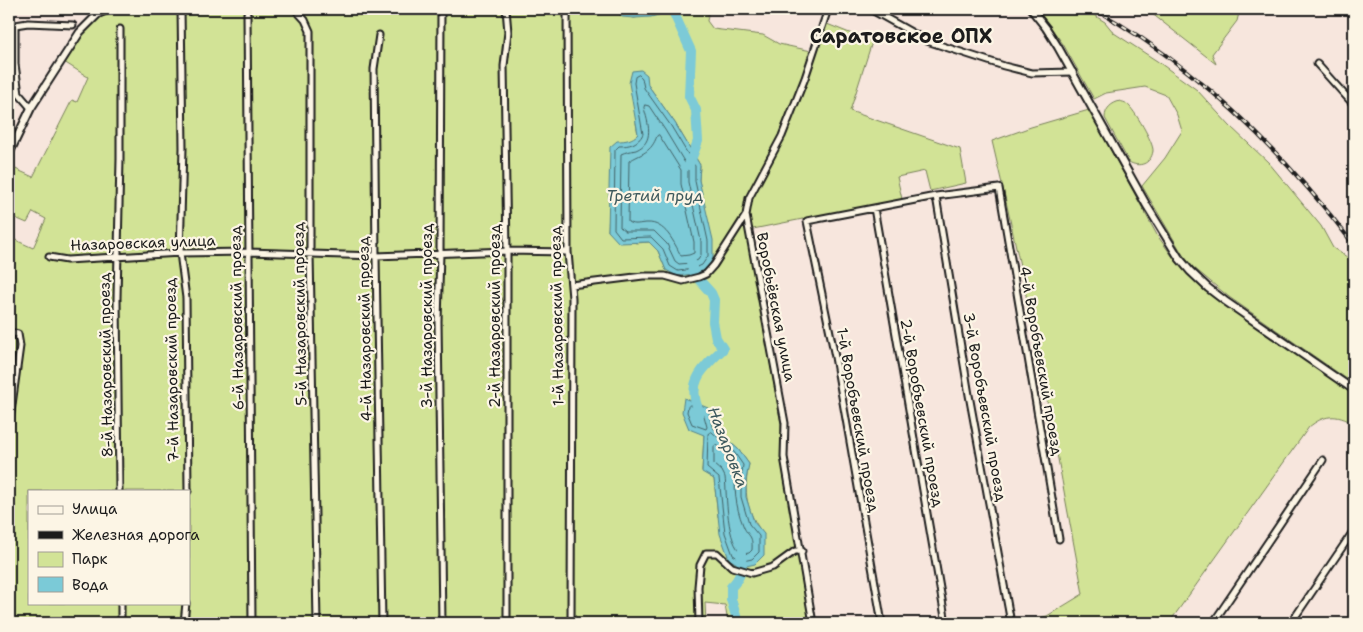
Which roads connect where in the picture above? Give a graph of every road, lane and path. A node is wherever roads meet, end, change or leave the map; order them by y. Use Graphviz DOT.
graph roads {
  1 [pos="110,9"];
  2 [pos="181,9"];
  3 [pos="296,9"];
  4 [pos="441,9"];
  5 [pos="506,9"];
  6 [pos="568,9"];
  7 [pos="828,9"];
  8 [pos="870,9"];
  9 [pos="1030,9"];
  10 [pos="247,13"];
  11 [pos="12,25"];
  12 [pos="73,25"];
  13 [pos="120,28"];
  14 [pos="379,35"];
  15 [pos="1317,64"];
  16 [pos="1073,72"];
  17 [pos="1354,105"];
  18 [pos="31,108"];
  19 [pos="9,154"];
  20 [pos="936,196"];
  21 [pos="874,208"];
  22 [pos="746,215"];
  23 [pos="508,250"];
  24 [pos="248,252"];
  25 [pos="568,252"];
  26 [pos="180,253"];
  27 [pos="440,253"];
  28 [pos="310,254"];
  29 [pos="117,256"];
  30 [pos="376,256"];
  31 [pos="49,257"];
  32 [pos="571,285"];
  33 [pos="9,332"];
  34 [pos="1354,390"];
  35 [pos="9,427"];
  36 [pos="1323,460"];
  37 [pos="120,490"];
  38 [pos="188,490"];
  39 [pos="1354,530"];
  40 [pos="1059,539"];
  41 [pos="802,551"];
  42 [pos="121,604"];
  43 [pos="186,604"];
  44 [pos="121,623"];
  45 [pos="184,623"];
  46 [pos="252,623"];
  47 [pos="317,623"];
  48 [pos="382,623"];
  49 [pos="442,623"];
  50 [pos="507,623"];
  51 [pos="571,623"];
  52 [pos="699,623"];
  53 [pos="813,623"];
  54 [pos="882,623"];
  55 [pos="946,623"];
  56 [pos="1011,623"];
  57 [pos="1213,623"];
  58 [pos="1290,623"];
  1 -- 18 [label="street"];
  2 -- 26 [label="street, 7-й Назаровский проезд"];
  3 -- 28 [label="street, 5-й Назаровский проезд"];
  4 -- 27 [label="street, 3-й Назаровский проезд"];
  5 -- 23 [label="street, 2-й Назаровский проезд"];
  6 -- 25 [label="street, 1-й Назаровский проезд"];
  7 -- 22 [label="street, Воробьёвская улица"];
  8 -- 16 [label="street"];
  9 -- 16 [label="street"];
  10 -- 24 [label="street, 6-й Назаровский проезд"];
  11 -- 12 [label="street"];
  11 -- 18 [label="street"];
  13 -- 29 [label="street, 8-й Назаровский проезд"];
  14 -- 30 [label="street, 4-й Назаровский проезд"];
  15 -- 17 [label="street"];
  16 -- 34 [label="street"];
  18 -- 19 [label="street"];
  20 -- 21 [label="street"];
  20 -- 40 [label="street, 4-й Воробъевский проезд"];
  20 -- 56 [label="street, 3-й Воробъевский проезд"];
  21 -- 54 [label="street, 1-й Воробъевский проезд"];
  21 -- 55 [label="street, 2-й Воробъевский проезд"];
  22 -- 32 [label="street"];
  22 -- 41 [label="street, Воробьёвская улица"];
  23 -- 25 [label="street, Назаровская улица"];
  23 -- 27 [label="street, Назаровская улица"];
  23 -- 50 [label="street, 2-й Назаровский проезд"];
  24 -- 26 [label="street, Назаровская улица"];
  24 -- 28 [label="street, Назаровская улица"];
  24 -- 46 [label="street, 6-й Назаровский проезд"];
  25 -- 32 [label="street, 1-й Назаровский проезд"];
  26 -- 29 [label="street, Назаровская улица"];
  26 -- 38 [label="street, 7-й Назаровский проезд"];
  27 -- 30 [label="street, Назаровская улица"];
  27 -- 49 [label="street, 3-й Назаровский проезд"];
  28 -- 30 [label="street, Назаровская улица"];
  28 -- 47 [label="street, 5-й Назаровский проезд"];
  29 -- 31 [label="street, Назаровская улица"];
  29 -- 37 [label="street, 8-й Назаровский проезд"];
  30 -- 48 [label="street, 4-й Назаровский проезд"];
  32 -- 51 [label="street, 1-й Назаровский проезд"];
  33 -- 35 [label="street"];
  36 -- 57 [label="street"];
  39 -- 58 [label="street"];
  41 -- 52 [label="street"];
  41 -- 53 [label="street, Воробьёвская улица"];
  42 -- 44 [label="street"];
  43 -- 45 [label="street"];
}
